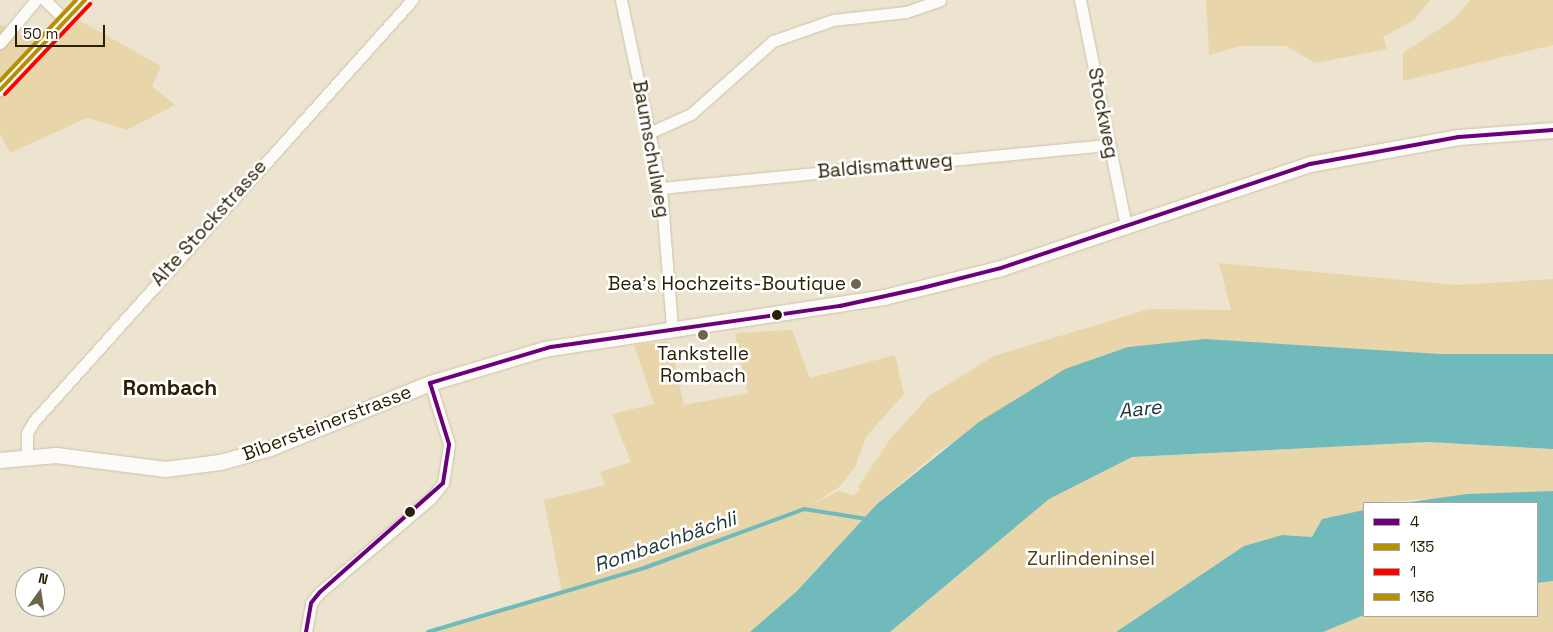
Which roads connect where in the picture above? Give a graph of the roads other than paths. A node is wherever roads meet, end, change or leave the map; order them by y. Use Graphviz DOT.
graph roads {
  1 [pos="36,0"];
  2 [pos="45,0"];
  3 [pos="85,0"];
  4 [pos="412,0"];
  5 [pos="621,0"];
  6 [pos="940,0"];
  7 [pos="1080,0"];
  8 [pos="66,21"];
  9 [pos="0,43"];
  10 [pos="0,90"];
  11 [pos="1553,130"];
  12 [pos="651,132"];
  13 [pos="1109,145"];
  14 [pos="661,188"];
  15 [pos="1126,226"];
  16 [pos="672,330"];
  17 [pos="430,383"];
  18 [pos="27,456"];
  19 [pos="0,460"];
  20 [pos="306,632"];
  1 -- 9 [label="street"];
  2 -- 8 [label="street"];
  3 -- 8 [label="street"];
  4 -- 18 [label="street, Alte Stockstrasse"];
  5 -- 12 [label="street, Baumschulweg"];
  6 -- 12 [label="street"];
  7 -- 13 [label="street, Stockweg"];
  8 -- 10 [label="street"];
  11 -- 15 [label="main road, Bibersteinerstrasse"];
  12 -- 14 [label="street, Baumschulweg"];
  13 -- 14 [label="street, Baldismattweg"];
  13 -- 15 [label="street, Stockweg"];
  14 -- 16 [label="street, Baumschulweg"];
  15 -- 16 [label="main road, Bibersteinerstrasse"];
  16 -- 17 [label="main road, Bibersteinerstrasse"];
  17 -- 18 [label="main road, Bibersteinerstrasse"];
  17 -- 20 [label="street"];
  18 -- 19 [label="main road, Bibersteinerstrasse"];
}
